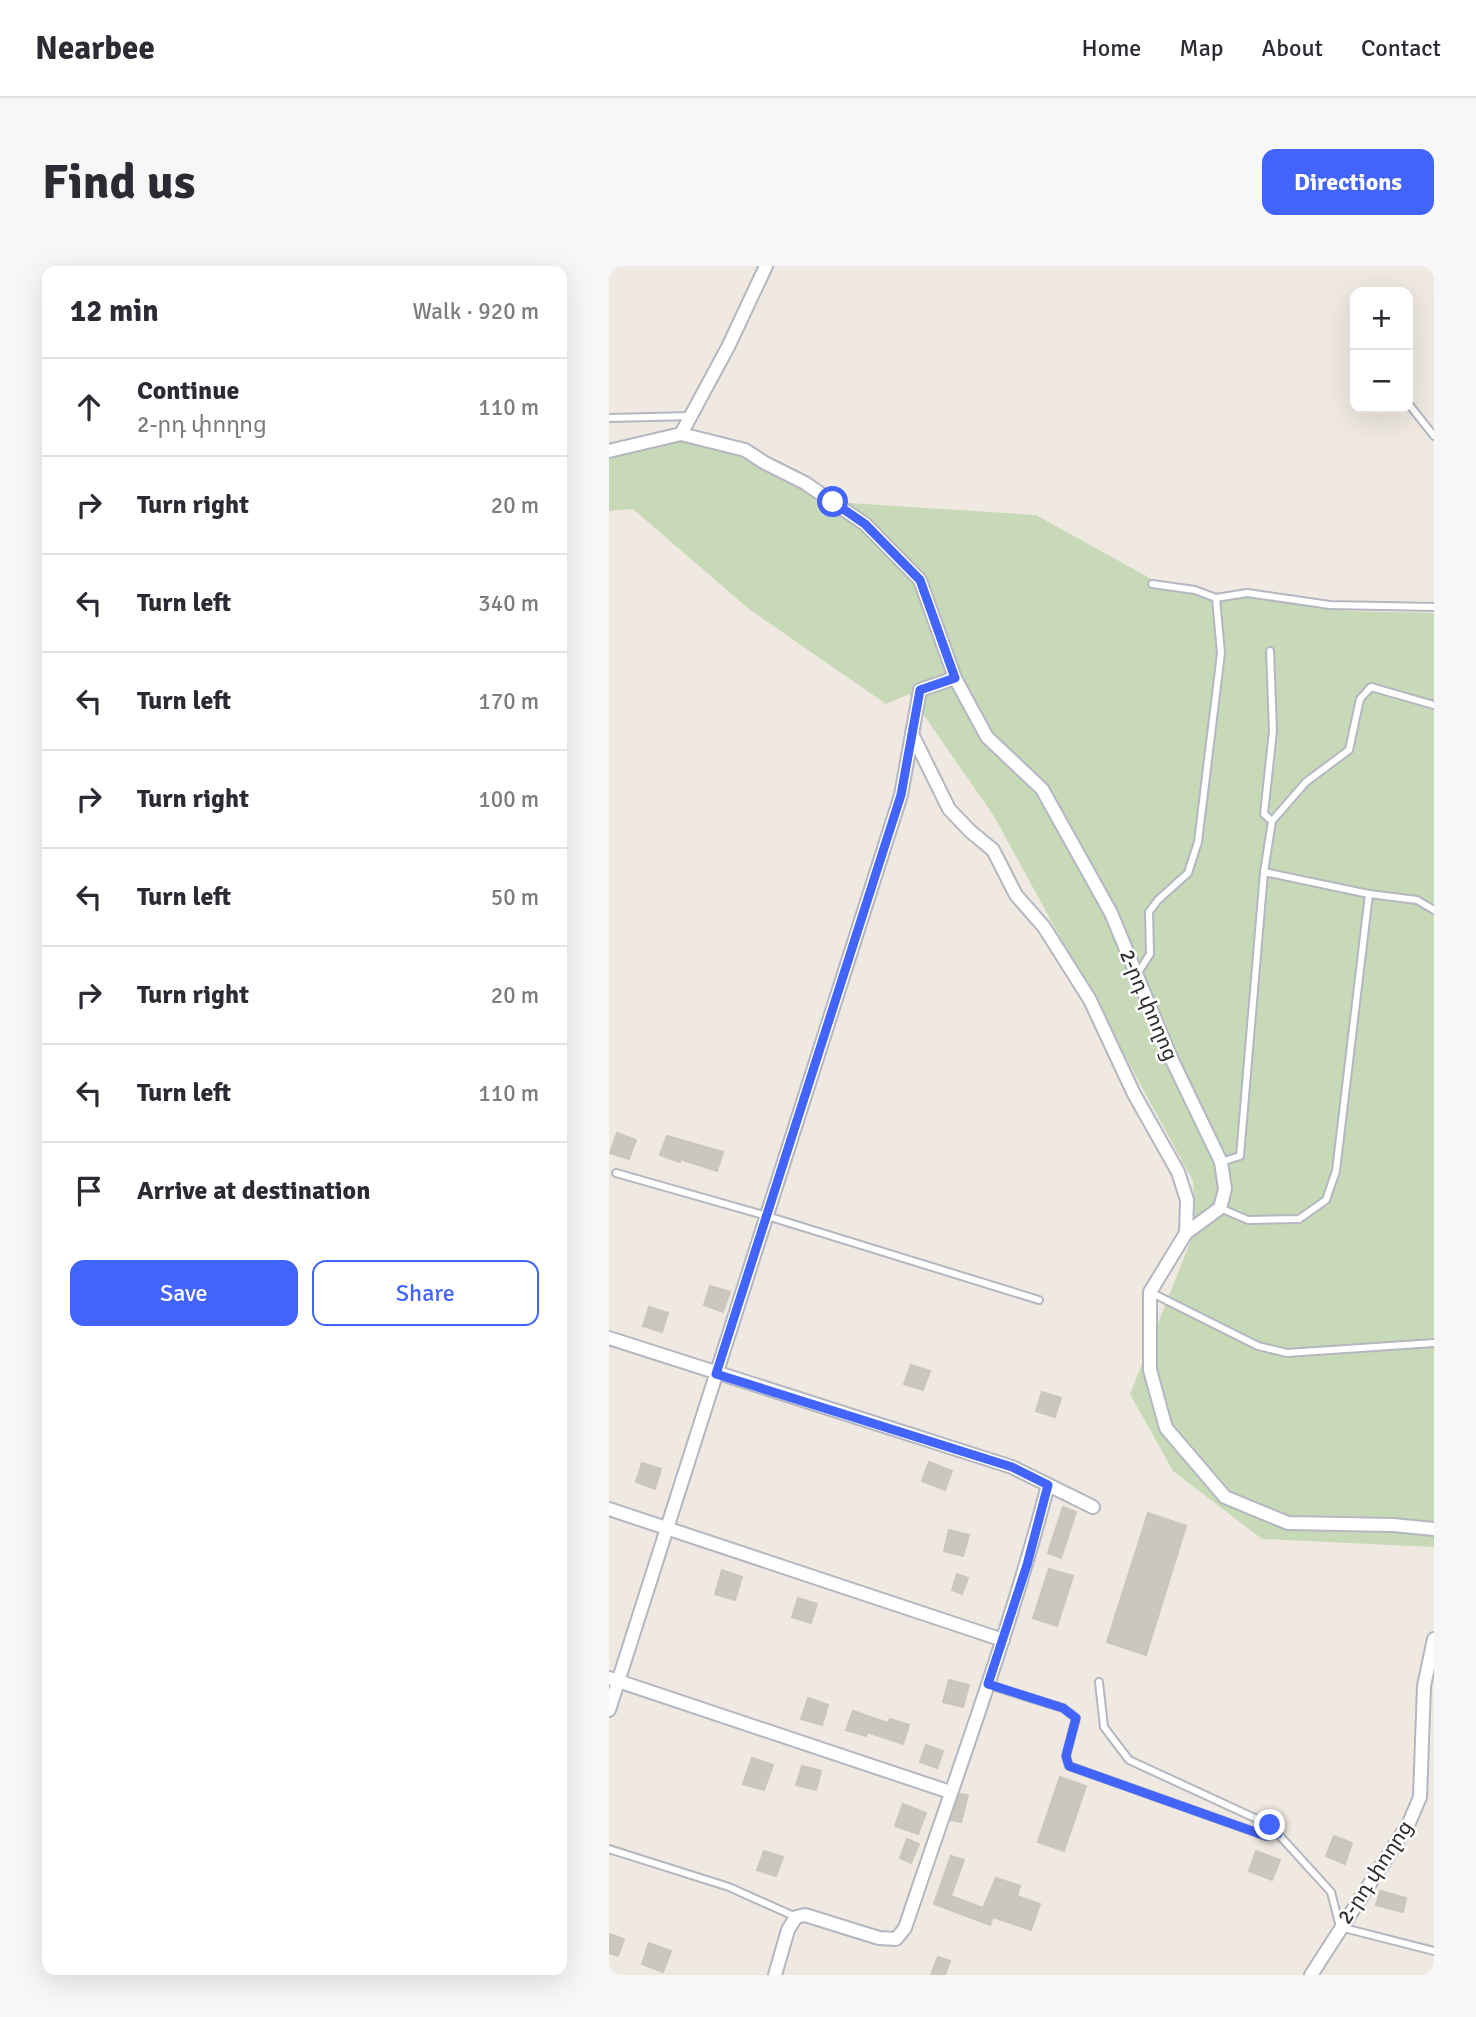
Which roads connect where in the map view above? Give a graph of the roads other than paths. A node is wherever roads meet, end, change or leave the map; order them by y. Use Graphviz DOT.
graph roads {
  1 [pos="766,266"];
  2 [pos="1413,409"];
  3 [pos="690,416"];
  4 [pos="609,418"];
  5 [pos="681,434"];
  6 [pos="1434,436"];
  7 [pos="609,451"];
  8 [pos="1151,584"];
  9 [pos="1216,598"];
  10 [pos="1434,607"];
  11 [pos="1270,651"];
  12 [pos="955,678"];
  13 [pos="1434,705"];
  14 [pos="912,734"];
  15 [pos="1272,821"];
  16 [pos="1264,872"];
  17 [pos="1369,894"];
  18 [pos="1434,910"];
  19 [pos="1137,975"];
  20 [pos="1221,1163"];
  21 [pos="616,1173"];
  22 [pos="1220,1208"];
  23 [pos="767,1216"];
  24 [pos="1186,1233"];
  25 [pos="1150,1292"];
  26 [pos="1039,1300"];
  27 [pos="609,1338"];
  28 [pos="1434,1343"];
  29 [pos="716,1374"];
  30 [pos="1048,1485"];
  31 [pos="1093,1507"];
  32 [pos="609,1509"];
  33 [pos="667,1527"];
  34 [pos="1434,1529"];
  35 [pos="1434,1639"];
  36 [pos="1003,1640"];
  37 [pos="614,1680"];
  38 [pos="1099,1682"];
  39 [pos="988,1684"];
  40 [pos="609,1710"];
  41 [pos="950,1792"];
  42 [pos="1278,1834"];
  43 [pos="609,1849"];
  44 [pos="796,1917"];
  45 [pos="1340,1927"];
  46 [pos="1434,1951"];
  47 [pos="775,1975"];
  48 [pos="1311,1975"];
  1 -- 3 [label="street"];
  2 -- 6 [label="lane"];
  3 -- 4 [label="lane"];
  3 -- 5 [label="street"];
  5 -- 7 [label="street"];
  5 -- 12 [label="street, 2-րդ փողոց"];
  8 -- 9 [label="lane"];
  9 -- 10 [label="lane"];
  9 -- 19 [label="lane"];
  11 -- 15 [label="lane"];
  12 -- 14 [label="street"];
  12 -- 19 [label="street, 2-րդ փողոց"];
  13 -- 15 [label="lane"];
  14 -- 23 [label="street"];
  14 -- 24 [label="street"];
  15 -- 16 [label="lane"];
  16 -- 17 [label="lane"];
  16 -- 20 [label="lane"];
  17 -- 18 [label="lane"];
  17 -- 22 [label="lane"];
  19 -- 20 [label="street, 2-րդ փողոց"];
  20 -- 22 [label="street, 2-րդ փողոց"];
  21 -- 23 [label="lane"];
  22 -- 24 [label="street"];
  23 -- 26 [label="lane"];
  23 -- 29 [label="street"];
  24 -- 25 [label="street"];
  25 -- 28 [label="lane"];
  25 -- 34 [label="street"];
  27 -- 29 [label="street"];
  29 -- 30 [label="street"];
  29 -- 33 [label="street"];
  30 -- 31 [label="street"];
  30 -- 36 [label="street"];
  32 -- 33 [label="street"];
  33 -- 36 [label="street"];
  33 -- 37 [label="street"];
  35 -- 45 [label="street, 2-րդ փողոց"];
  36 -- 39 [label="street"];
  37 -- 40 [label="street"];
  37 -- 41 [label="street"];
  38 -- 42 [label="lane"];
  39 -- 41 [label="street"];
  39 -- 42 [label="lane"];
  41 -- 44 [label="street"];
  42 -- 45 [label="lane"];
  43 -- 44 [label="lane"];
  44 -- 47 [label="street"];
  45 -- 46 [label="lane"];
  45 -- 48 [label="street, 2-րդ փողոց"];
}
